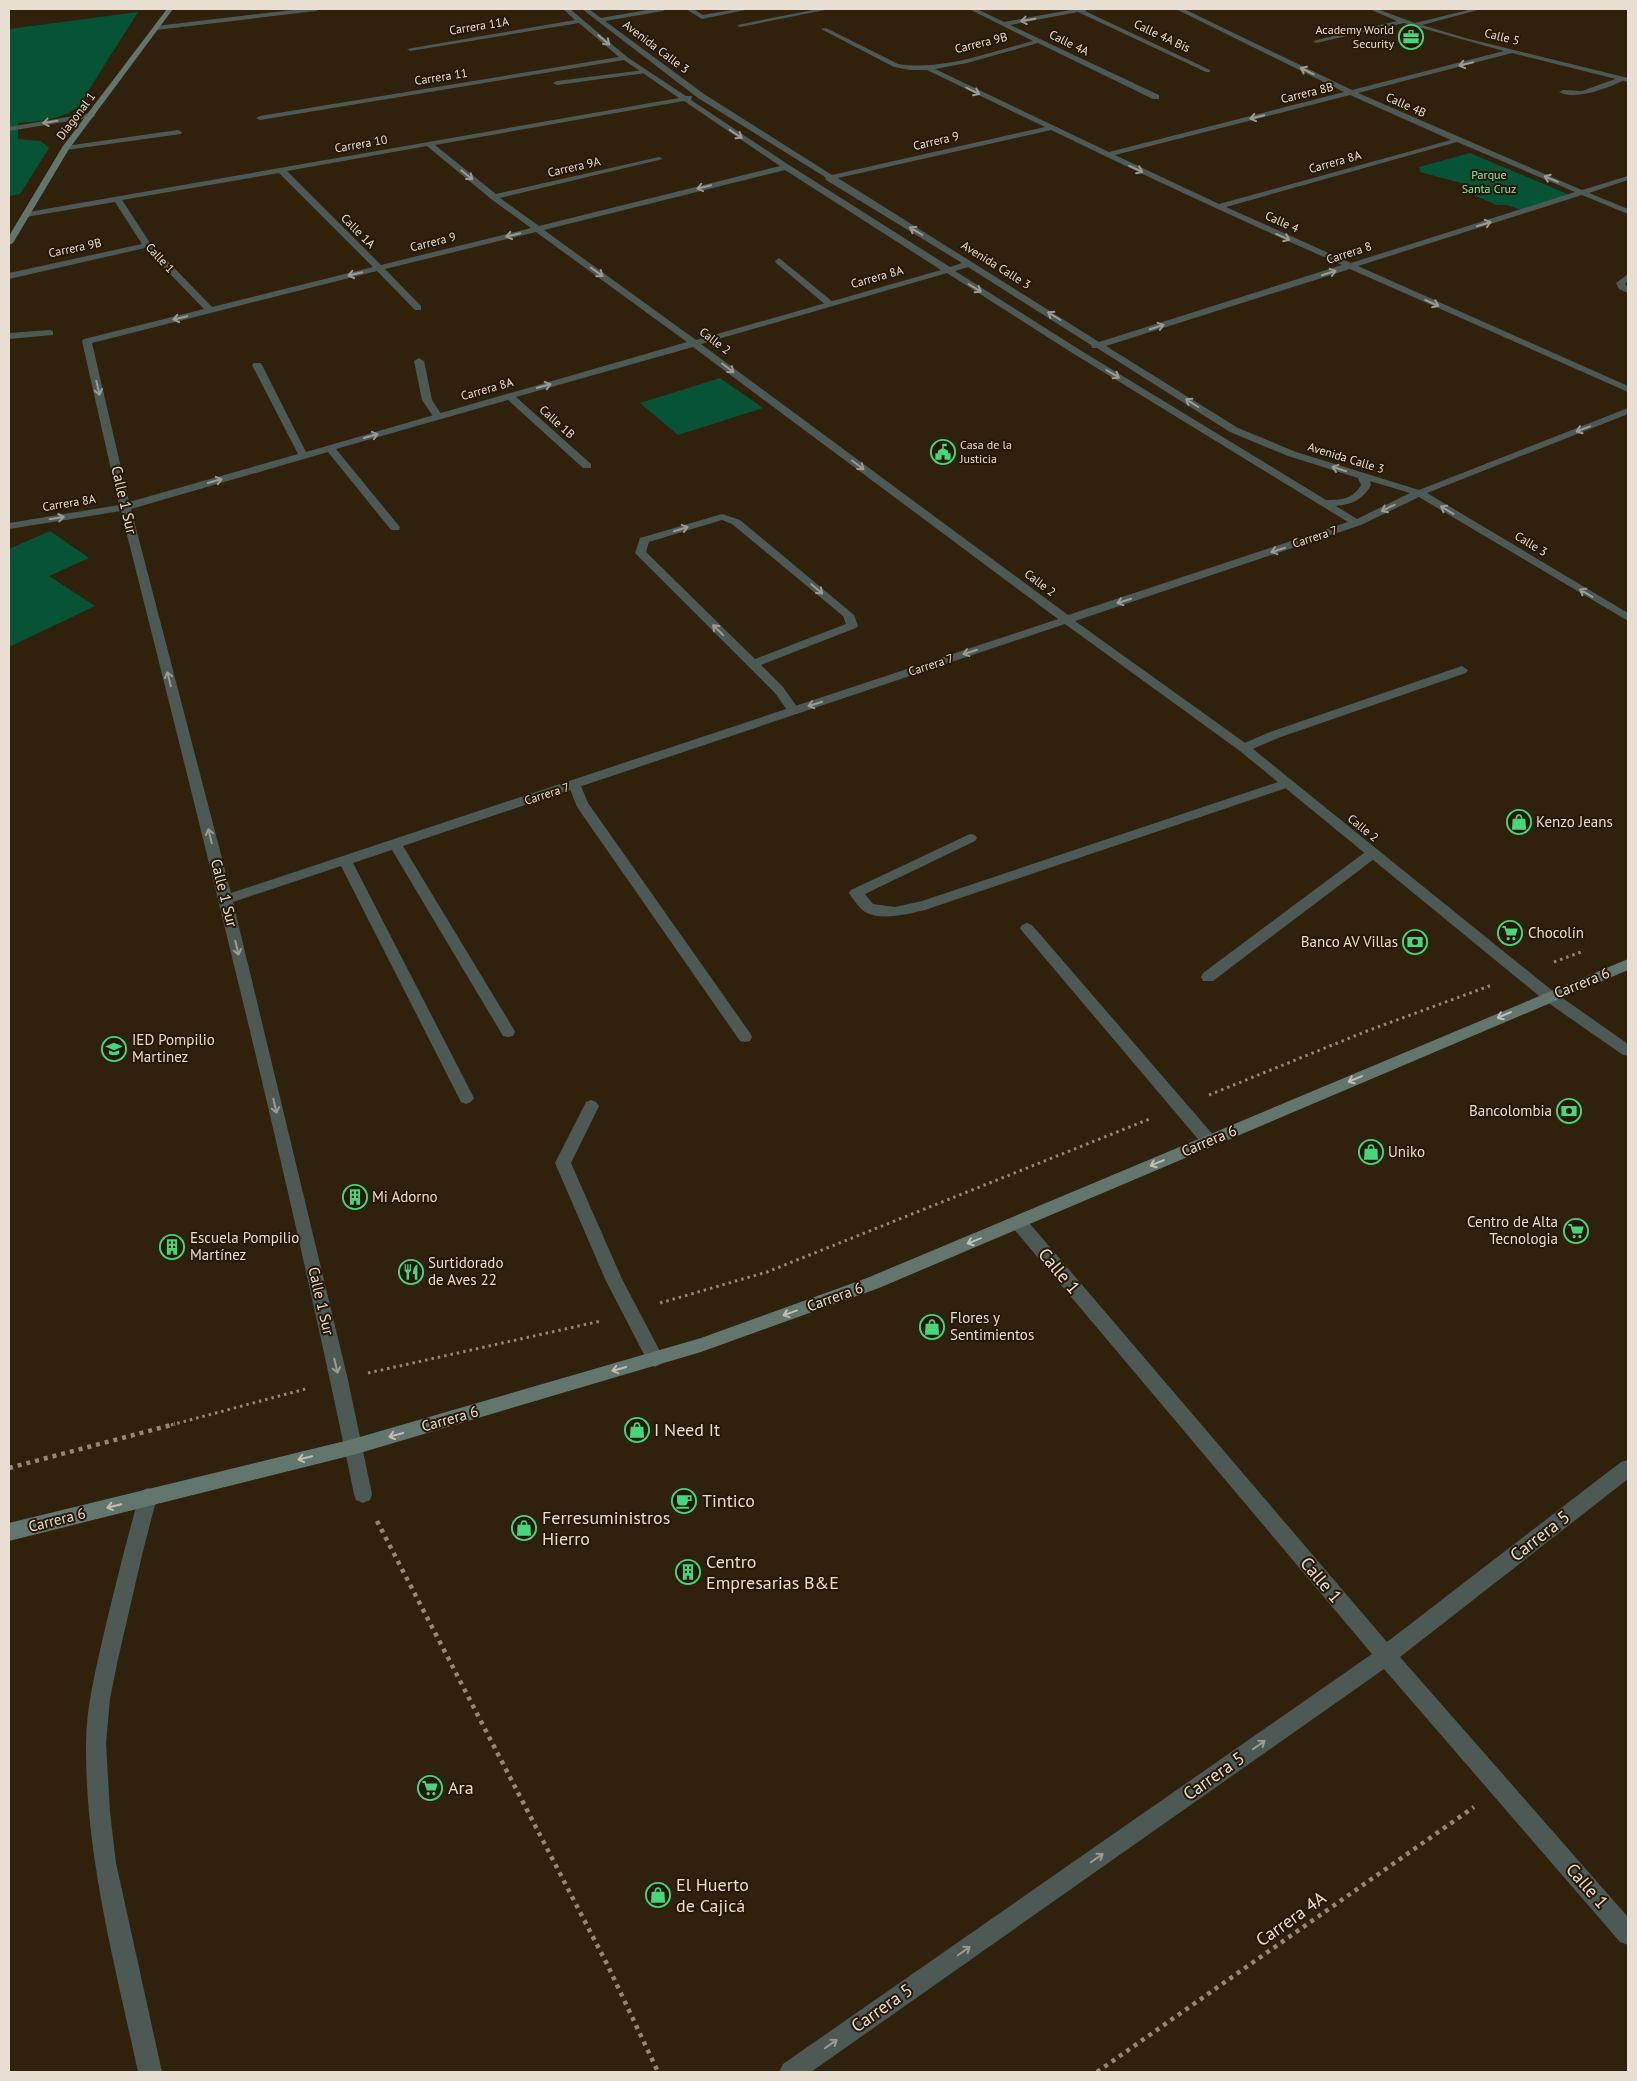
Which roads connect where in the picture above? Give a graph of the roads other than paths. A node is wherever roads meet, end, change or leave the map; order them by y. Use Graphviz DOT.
graph roads {
  1 [pos="170,9"];
  2 [pos="316,9"];
  3 [pos="566,9"];
  4 [pos="585,9"];
  5 [pos="663,9"];
  6 [pos="689,9"];
  7 [pos="747,9"];
  8 [pos="827,9"];
  9 [pos="972,9"];
  10 [pos="1086,9"];
  11 [pos="1179,9"];
  12 [pos="1372,9"];
  13 [pos="1479,9"];
  14 [pos="1078,10"];
  15 [pos="599,20"];
  16 [pos="582,21"];
  17 [pos="1402,22"];
  18 [pos="1004,24"];
  19 [pos="740,25"];
  20 [pos="1413,25"];
  21 [pos="156,28"];
  22 [pos="824,29"];
  23 [pos="1039,41"];
  24 [pos="1316,41"];
  25 [pos="410,48"];
  26 [pos="1513,51"];
  27 [pos="625,58"];
  28 [pos="930,69"];
  29 [pos="1208,71"];
  30 [pos="644,72"];
  31 [pos="1626,79"];
  32 [pos="557,84"];
  33 [pos="1562,92"];
  34 [pos="1352,93"];
  35 [pos="701,96"];
  36 [pos="1156,97"];
  37 [pos="684,99"];
  38 [pos="91,115"];
  39 [pos="260,118"];
  40 [pos="84,125"];
  41 [pos="1049,128"];
  42 [pos="9,129"];
  43 [pos="178,132"];
  44 [pos="9,136"];
  45 [pos="1458,140"];
  46 [pos="429,144"];
  47 [pos="66,148"];
  48 [pos="1106,155"];
  49 [pos="659,160"];
  50 [pos="786,167"];
  51 [pos="281,170"];
  52 [pos="829,178"];
  53 [pos="1628,178"];
  54 [pos="1583,193"];
  55 [pos="494,197"];
  56 [pos="117,200"];
  57 [pos="1218,207"];
  58 [pos="1628,212"];
  59 [pos="26,215"];
  60 [pos="537,229"];
  61 [pos="9,243"];
  62 [pos="147,245"];
  63 [pos="779,261"];
  64 [pos="970,264"];
  65 [pos="1348,266"];
  66 [pos="378,268"];
  67 [pos="947,270"];
  68 [pos="9,276"];
  69 [pos="1628,277"];
  70 [pos="1628,290"];
  71 [pos="830,304"];
  72 [pos="418,308"];
  73 [pos="210,310"];
  74 [pos="50,333"];
  75 [pos="9,336"];
  76 [pos="87,341"];
  77 [pos="694,343"];
  78 [pos="1100,345"];
  79 [pos="1077,352"];
  80 [pos="419,361"];
  81 [pos="258,365"];
  82 [pos="1628,389"];
  83 [pos="509,396"];
  84 [pos="1628,411"];
  85 [pos="438,416"];
  86 [pos="330,448"];
  87 [pos="303,455"];
  88 [pos="588,466"];
  89 [pos="1362,477"];
  90 [pos="1419,493"];
  91 [pos="1323,503"];
  92 [pos="125,507"];
  93 [pos="1358,523"];
  94 [pos="9,526"];
  95 [pos="395,528"];
  96 [pos="1628,618"];
  97 [pos="1066,620"];
  98 [pos="753,664"];
  99 [pos="1462,670"];
  100 [pos="794,711"];
  101 [pos="1244,748"];
  102 [pos="1287,783"];
  103 [pos="574,784"];
  104 [pos="970,838"];
  105 [pos="395,844"];
  106 [pos="1372,853"];
  107 [pos="345,861"];
  108 [pos="226,900"];
  109 [pos="1027,928"];
  110 [pos="1628,964"];
  111 [pos="1208,977"];
  112 [pos="1549,996"];
  113 [pos="508,1032"];
  114 [pos="745,1037"];
  115 [pos="1628,1051"];
  116 [pos="466,1098"];
  117 [pos="591,1106"];
  118 [pos="1209,1141"];
  119 [pos="1019,1223"];
  120 [pos="655,1359"];
  121 [pos="353,1447"];
  122 [pos="1628,1468"];
  123 [pos="363,1494"];
  124 [pos="148,1497"];
  125 [pos="9,1532"];
  126 [pos="1386,1656"];
  127 [pos="1628,1934"];
  128 [pos="150,2072"];
  129 [pos="791,2072"];
  1 -- 21 [label="main road, Diagonal 1"];
  2 -- 21 [label="street"];
  3 -- 16 [label="street, Avenida Calle 3"];
  4 -- 15 [label="street, Avenida Calle 3"];
  5 -- 15 [label="street"];
  6 -- 7 [label="street"];
  8 -- 19 [label="street"];
  9 -- 18 [label="street, Calle 4A"];
  10 -- 14 [label="street"];
  34 -- 11 [label="street, Calle 4B, one-way"];
  12 -- 17 [label="street, Calle 5"];
  13 -- 20 [label="street"];
  14 -- 18 [label="street, one-way"];
  14 -- 29 [label="street, Calle 4A Bis"];
  15 -- 35 [label="street, Avenida Calle 3"];
  16 -- 25 [label="street, Carrera 11A"];
  16 -- 27 [label="street, Avenida Calle 3, one-way"];
  17 -- 20 [label="street, Calle 5"];
  17 -- 24 [label="street"];
  18 -- 23 [label="street, Calle 4A"];
  20 -- 26 [label="street, Calle 5"];
  21 -- 38 [label="main road, Diagonal 1"];
  22 -- 28 [label="street"];
  23 -- 28 [label="street, Carrera 9B"];
  23 -- 36 [label="street, Calle 4A"];
  26 -- 31 [label="street, Calle 5"];
  26 -- 34 [label="street, Carrera 8B, one-way"];
  27 -- 30 [label="street, Avenida Calle 3"];
  27 -- 39 [label="street, Carrera 11"];
  28 -- 41 [label="street, Calle 4, one-way"];
  30 -- 32 [label="street"];
  30 -- 37 [label="street, Avenida Calle 3"];
  31 -- 33 [label="street"];
  34 -- 45 [label="street, Calle 4B"];
  34 -- 48 [label="street, Carrera 8B, one-way"];
  35 -- 37 [label="street, Carrera 10"];
  35 -- 52 [label="street, Avenida Calle 3"];
  37 -- 46 [label="street, Carrera 10"];
  37 -- 50 [label="street, Avenida Calle 3, one-way"];
  38 -- 40 [label="main road, Diagonal 1"];
  38 -- 42 [label="street, one-way"];
  40 -- 44 [label="street"];
  40 -- 47 [label="main road, Diagonal 1"];
  41 -- 48 [label="street, Calle 4"];
  41 -- 52 [label="street, Carrera 9"];
  43 -- 47 [label="street"];
  54 -- 45 [label="street, Calle 4B, one-way"];
  45 -- 57 [label="street, Carrera 8A"];
  46 -- 51 [label="street, Carrera 10"];
  46 -- 55 [label="street, Calle 2, one-way"];
  47 -- 59 [label="main road, Diagonal 1"];
  48 -- 57 [label="street, Calle 4, one-way"];
  49 -- 55 [label="street, Carrera 9A"];
  50 -- 60 [label="street, Carrera 9, one-way"];
  50 -- 67 [label="street, Avenida Calle 3"];
  51 -- 56 [label="street, Carrera 10"];
  51 -- 66 [label="street, Calle 1A"];
  64 -- 52 [label="street, Avenida Calle 3, one-way"];
  53 -- 54 [label="street, Carrera 8"];
  54 -- 58 [label="street, Calle 4B"];
  65 -- 54 [label="street, Carrera 8, one-way"];
  55 -- 60 [label="street, Calle 2"];
  56 -- 59 [label="street, Carrera 10"];
  56 -- 62 [label="street, Calle 1"];
  57 -- 65 [label="street, Calle 4, one-way"];
  59 -- 61 [label="main road, Diagonal 1"];
  60 -- 66 [label="street, Carrera 9, one-way"];
  60 -- 77 [label="street, Calle 2, one-way"];
  62 -- 68 [label="street, Carrera 9B"];
  62 -- 73 [label="street, Calle 1"];
  63 -- 71 [label="street"];
  64 -- 67 [label="street, Carrera 8A"];
  78 -- 64 [label="street, Avenida Calle 3, one-way"];
  78 -- 65 [label="street, Carrera 8, one-way"];
  65 -- 82 [label="street, Calle 4, one-way"];
  66 -- 72 [label="street, Calle 1A"];
  66 -- 73 [label="street, Carrera 9, one-way"];
  67 -- 71 [label="street, Carrera 8A"];
  67 -- 79 [label="street, Avenida Calle 3, one-way"];
  69 -- 70 [label="street"];
  71 -- 77 [label="street, Carrera 8A"];
  73 -- 76 [label="street, Carrera 9, one-way"];
  74 -- 75 [label="street"];
  76 -- 92 [label="street, Calle 1 Sur, one-way"];
  83 -- 77 [label="street, Carrera 8A, one-way"];
  77 -- 97 [label="street, Calle 2, one-way"];
  78 -- 79 [label="street, Carrera 8"];
  89 -- 78 [label="street, Avenida Calle 3, one-way"];
  79 -- 91 [label="street, Avenida Calle 3, one-way"];
  80 -- 85 [label="street"];
  81 -- 87 [label="street"];
  83 -- 85 [label="street, Carrera 8A"];
  83 -- 88 [label="street, Calle 1B"];
  84 -- 90 [label="street, Carrera 7, one-way"];
  86 -- 85 [label="street, Carrera 8A, one-way"];
  86 -- 87 [label="street, Carrera 8A"];
  86 -- 95 [label="street"];
  92 -- 87 [label="street, Carrera 8A, one-way"];
  89 -- 90 [label="street, Avenida Calle 3"];
  89 -- 91 [label="street"];
  90 -- 93 [label="street, Carrera 7, one-way"];
  96 -- 90 [label="street, Calle 3, one-way"];
  91 -- 93 [label="street, Avenida Calle 3"];
  94 -- 92 [label="street, Carrera 8A, one-way"];
  108 -- 92 [label="street, Calle 1 Sur, one-way"];
  93 -- 97 [label="street, Carrera 7, one-way"];
  97 -- 100 [label="street, Carrera 7, one-way"];
  97 -- 101 [label="street, Calle 2"];
  98 -- 98 [label="street, one-way"];
  98 -- 100 [label="street"];
  99 -- 101 [label="street"];
  100 -- 103 [label="street, Carrera 7"];
  101 -- 102 [label="street, Calle 2"];
  102 -- 104 [label="street"];
  102 -- 106 [label="street, Calle 2"];
  103 -- 105 [label="street, Carrera 7"];
  103 -- 114 [label="street"];
  105 -- 107 [label="street, Carrera 7"];
  105 -- 113 [label="street"];
  106 -- 111 [label="street"];
  106 -- 112 [label="street, Calle 2"];
  107 -- 108 [label="street, Carrera 7"];
  107 -- 116 [label="street"];
  108 -- 121 [label="street, Calle 1 Sur, one-way"];
  109 -- 118 [label="street"];
  110 -- 112 [label="main road, Carrera 6"];
  112 -- 115 [label="street, Calle 2"];
  112 -- 118 [label="main road, Carrera 6, one-way"];
  117 -- 120 [label="street"];
  118 -- 119 [label="main road, Carrera 6, one-way"];
  119 -- 120 [label="main road, Carrera 6, one-way"];
  119 -- 126 [label="street, Calle 1"];
  120 -- 121 [label="main road, Carrera 6, one-way"];
  121 -- 123 [label="street, Calle 1 Sur"];
  121 -- 124 [label="main road, Carrera 6, one-way"];
  122 -- 126 [label="street, Carrera 5"];
  124 -- 125 [label="main road, Carrera 6, one-way"];
  124 -- 128 [label="street"];
  126 -- 127 [label="street, Calle 1"];
  129 -- 126 [label="street, Carrera 5, one-way"];
}
